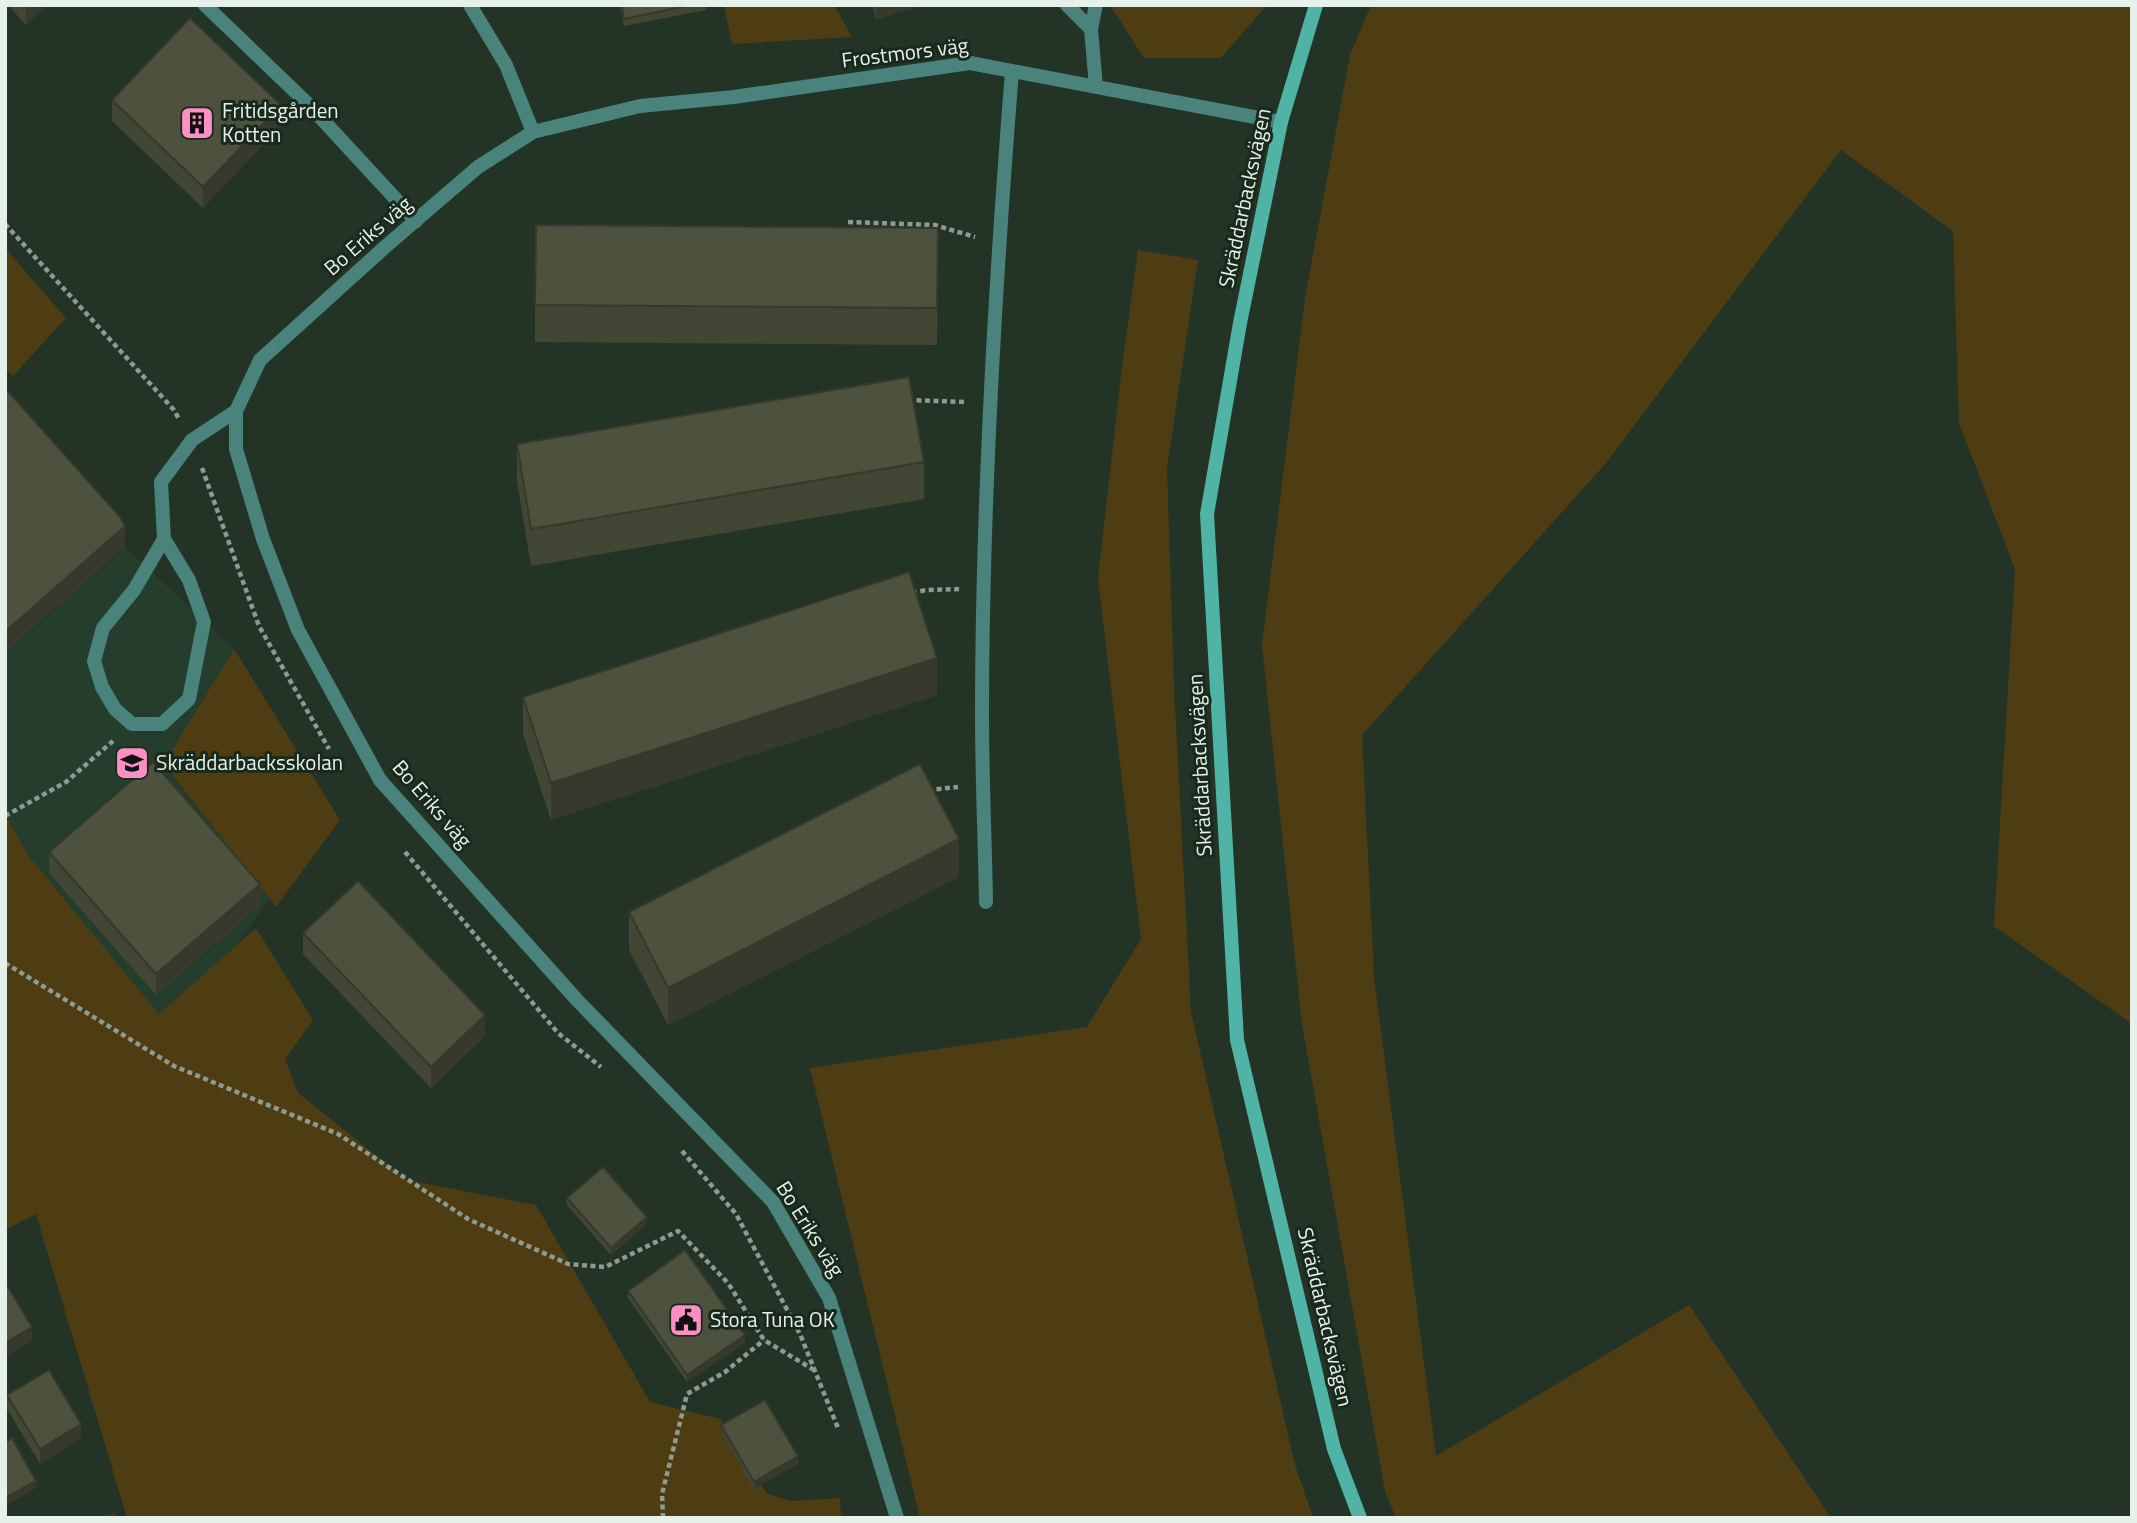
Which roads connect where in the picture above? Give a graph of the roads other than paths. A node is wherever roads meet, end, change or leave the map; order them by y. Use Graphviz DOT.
graph roads {
  1 [pos="205,5"];
  2 [pos="470,5"];
  3 [pos="1067,5"];
  4 [pos="1096,5"];
  5 [pos="1315,5"];
  6 [pos="1091,29"];
  7 [pos="1012,71"];
  8 [pos="1096,87"];
  9 [pos="1281,122"];
  10 [pos="534,132"];
  11 [pos="416,221"];
  12 [pos="236,411"];
  13 [pos="164,539"];
  14 [pos="986,902"];
  15 [pos="897,1518"];
  16 [pos="1360,1518"];
  1 -- 11 [label="street"];
  2 -- 10 [label="street"];
  3 -- 6 [label="street"];
  4 -- 6 [label="street"];
  5 -- 9 [label="street, Skräddarbacksvägen"];
  6 -- 8 [label="street"];
  7 -- 8 [label="street, Frostmors väg"];
  7 -- 10 [label="street, Frostmors väg"];
  7 -- 14 [label="street"];
  8 -- 9 [label="street, Frostmors väg"];
  9 -- 16 [label="street, Skräddarbacksvägen"];
  10 -- 11 [label="street, Bo Eriks väg"];
  11 -- 12 [label="street, Bo Eriks väg"];
  12 -- 13 [label="street"];
  12 -- 15 [label="street, Bo Eriks väg"];
  13 -- 13 [label="street"];
}
